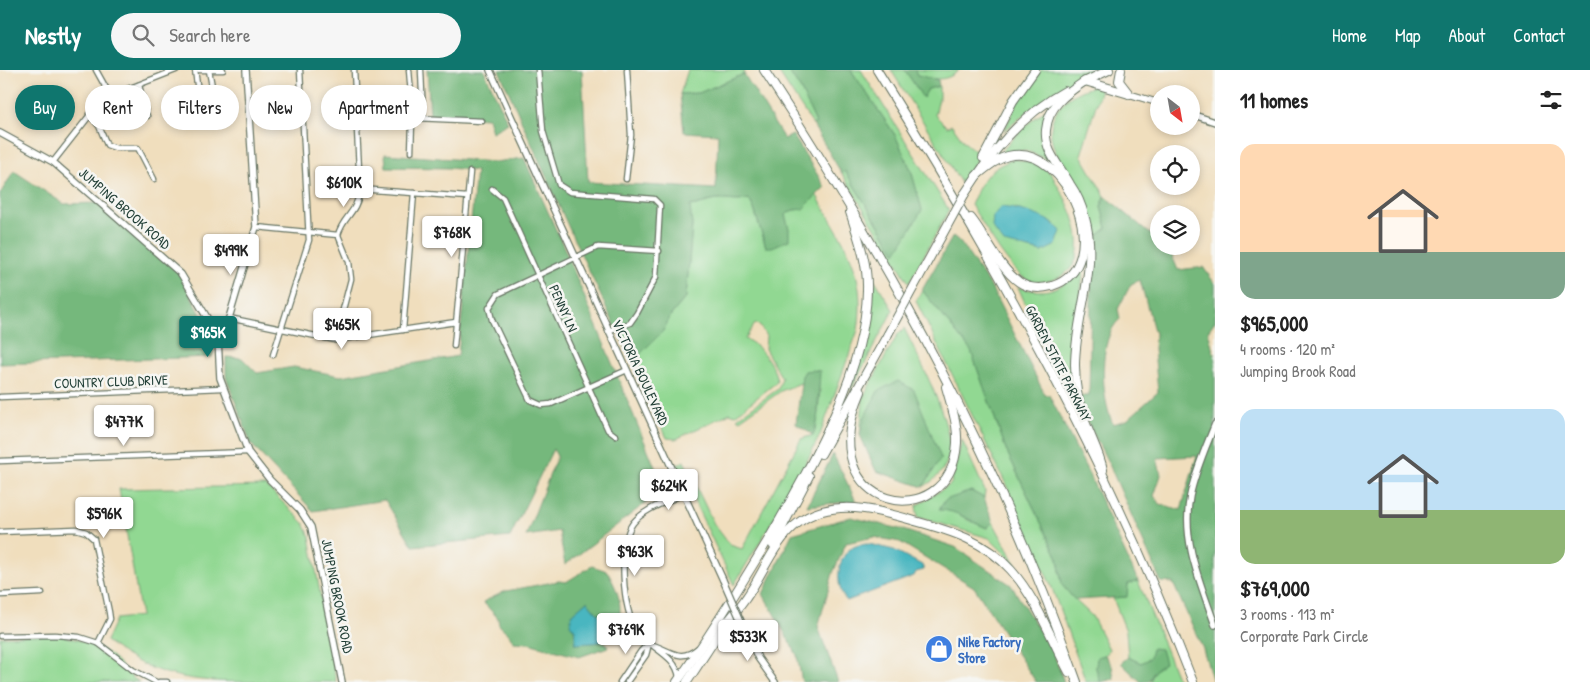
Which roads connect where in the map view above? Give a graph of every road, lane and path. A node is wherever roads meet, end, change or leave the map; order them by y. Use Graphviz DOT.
graph roads {
  1 [pos="96,70"];
  2 [pos="176,70"];
  3 [pos="195,70"];
  4 [pos="199,70"];
  5 [pos="209,70"];
  6 [pos="223,70"];
  7 [pos="246,70"];
  8 [pos="300,70"];
  9 [pos="354,70"];
  10 [pos="410,70"];
  11 [pos="421,70"];
  12 [pos="490,70"];
  13 [pos="538,70"];
  14 [pos="627,70"];
  15 [pos="759,70"];
  16 [pos="764,70"];
  17 [pos="876,70"];
  18 [pos="1024,70"];
  19 [pos="1035,70"];
  20 [pos="1109,70"];
  21 [pos="1121,70"];
  22 [pos="1025,82"];
  23 [pos="1085,82"];
  24 [pos="773,84"];
  25 [pos="104,85"];
  26 [pos="139,85"];
  27 [pos="197,85"];
  28 [pos="212,85"];
  29 [pos="411,85"];
  30 [pos="421,85"];
  31 [pos="1129,94"];
  32 [pos="1150,101"];
  33 [pos="427,117"];
  34 [pos="1200,117"];
  35 [pos="85,119"];
  36 [pos="482,121"];
  37 [pos="1215,122"];
  38 [pos="101,130"];
  39 [pos="412,130"];
  40 [pos="0,133"];
  41 [pos="411,152"];
  42 [pos="53,162"];
  43 [pos="470,172"];
  44 [pos="975,175"];
  45 [pos="154,179"];
  46 [pos="626,179"];
  47 [pos="360,189"];
  48 [pos="492,189"];
  49 [pos="414,193"];
  50 [pos="467,197"];
  51 [pos="846,198"];
  52 [pos="956,200"];
  53 [pos="256,227"];
  54 [pos="310,233"];
  55 [pos="338,236"];
  56 [pos="659,251"];
  57 [pos="576,258"];
  58 [pos="537,276"];
  59 [pos="229,318"];
  60 [pos="456,322"];
  61 [pos="281,330"];
  62 [pos="403,330"];
  63 [pos="215,331"];
  64 [pos="608,331"];
  65 [pos="335,340"];
  66 [pos="454,346"];
  67 [pos="273,355"];
  68 [pos="627,370"];
  69 [pos="941,371"];
  70 [pos="866,376"];
  71 [pos="588,387"];
  72 [pos="223,388"];
  73 [pos="0,397"];
  74 [pos="1215,424"];
  75 [pos="616,436"];
  76 [pos="248,452"];
  77 [pos="0,461"];
  78 [pos="813,468"];
  79 [pos="1106,482"];
  80 [pos="795,492"];
  81 [pos="683,494"];
  82 [pos="0,532"];
  83 [pos="42,593"];
  84 [pos="0,595"];
  85 [pos="725,625"];
  86 [pos="1215,625"];
  87 [pos="0,636"];
  88 [pos="704,642"];
  89 [pos="98,643"];
  90 [pos="649,643"];
  91 [pos="684,681"];
  92 [pos="158,682"];
  93 [pos="167,682"];
  94 [pos="342,682"];
  95 [pos="620,682"];
  96 [pos="628,682"];
  97 [pos="775,682"];
  98 [pos="1076,682"];
  99 [pos="1193,682"];
  1 -- 25 [label="street"];
  2 -- 26 [label="street"];
  3 -- 27 [label="street"];
  4 -- 5 [label="street"];
  5 -- 6 [label="street"];
  5 -- 28 [label="street"];
  7 -- 53 [label="street"];
  8 -- 54 [label="street"];
  9 -- 47 [label="street"];
  10 -- 29 [label="street"];
  11 -- 30 [label="street"];
  12 -- 57 [label="street, VICTORIA BOULEVARD"];
  13 -- 56 [label="street"];
  14 -- 46 [label="street"];
  15 -- 24 [label="highway"];
  16 -- 24 [label="highway"];
  17 -- 52 [label="highway, GARDEN STATE PARKWAY"];
  18 -- 22 [label="highway"];
  19 -- 22 [label="highway"];
  20 -- 23 [label="highway"];
  21 -- 31 [label="highway"];
  22 -- 44 [label="highway"];
  23 -- 31 [label="highway"];
  23 -- 44 [label="highway"];
  23 -- 79 [label="highway"];
  24 -- 51 [label="highway"];
  31 -- 32 [label="street"];
  33 -- 36 [label="street"];
  34 -- 37 [label="street"];
  35 -- 42 [label="street"];
  38 -- 45 [label="street"];
  39 -- 41 [label="street"];
  40 -- 42 [label="street, JUMPING BROOK ROAD"];
  42 -- 63 [label="street, JUMPING BROOK ROAD"];
  43 -- 50 [label="street"];
  44 -- 52 [label="highway"];
  44 -- 70 [label="highway, bridge"];
  47 -- 49 [label="street"];
  47 -- 55 [label="street"];
  48 -- 58 [label="street, PENNY LN"];
  49 -- 50 [label="street"];
  49 -- 62 [label="street"];
  50 -- 60 [label="street"];
  51 -- 69 [label="highway"];
  51 -- 80 [label="highway"];
  52 -- 79 [label="highway, GARDEN STATE PARKWAY"];
  53 -- 54 [label="street"];
  53 -- 59 [label="street"];
  54 -- 55 [label="street"];
  54 -- 61 [label="street"];
  55 -- 65 [label="street"];
  56 -- 57 [label="street"];
  56 -- 64 [label="street"];
  57 -- 58 [label="street"];
  57 -- 64 [label="street, VICTORIA BOULEVARD"];
  58 -- 71 [label="street, PENNY LN"];
  58 -- 71 [label="street"];
  59 -- 61 [label="street"];
  59 -- 63 [label="street"];
  60 -- 62 [label="street"];
  60 -- 66 [label="street"];
  61 -- 65 [label="street"];
  61 -- 67 [label="street"];
  62 -- 65 [label="street"];
  63 -- 72 [label="street, JUMPING BROOK ROAD"];
  64 -- 68 [label="street, VICTORIA BOULEVARD"];
  68 -- 71 [label="street"];
  68 -- 81 [label="street, VICTORIA BOULEVARD"];
  69 -- 70 [label="highway"];
  69 -- 98 [label="highway"];
  70 -- 78 [label="highway"];
  71 -- 75 [label="street, PENNY LN"];
  72 -- 73 [label="street, COUNTRY CLUB DRIVE"];
  72 -- 76 [label="street, JUMPING BROOK ROAD"];
  74 -- 86 [label="street"];
  76 -- 77 [label="street"];
  76 -- 94 [label="street, JUMPING BROOK ROAD"];
  78 -- 80 [label="highway"];
  78 -- 85 [label="highway"];
  79 -- 99 [label="highway, GARDEN STATE PARKWAY"];
  80 -- 88 [label="highway"];
  81 -- 90 [label="street"];
  81 -- 97 [label="street, VICTORIA BOULEVARD, bridge"];
  82 -- 89 [label="street"];
  83 -- 84 [label="street"];
  85 -- 91 [label="highway"];
  85 -- 98 [label="highway"];
  87 -- 89 [label="street"];
  88 -- 90 [label="street"];
  88 -- 91 [label="highway"];
  89 -- 92 [label="street"];
  90 -- 91 [label="street"];
  90 -- 95 [label="street"];
  90 -- 96 [label="street"];
  92 -- 93 [label="street"];
}
